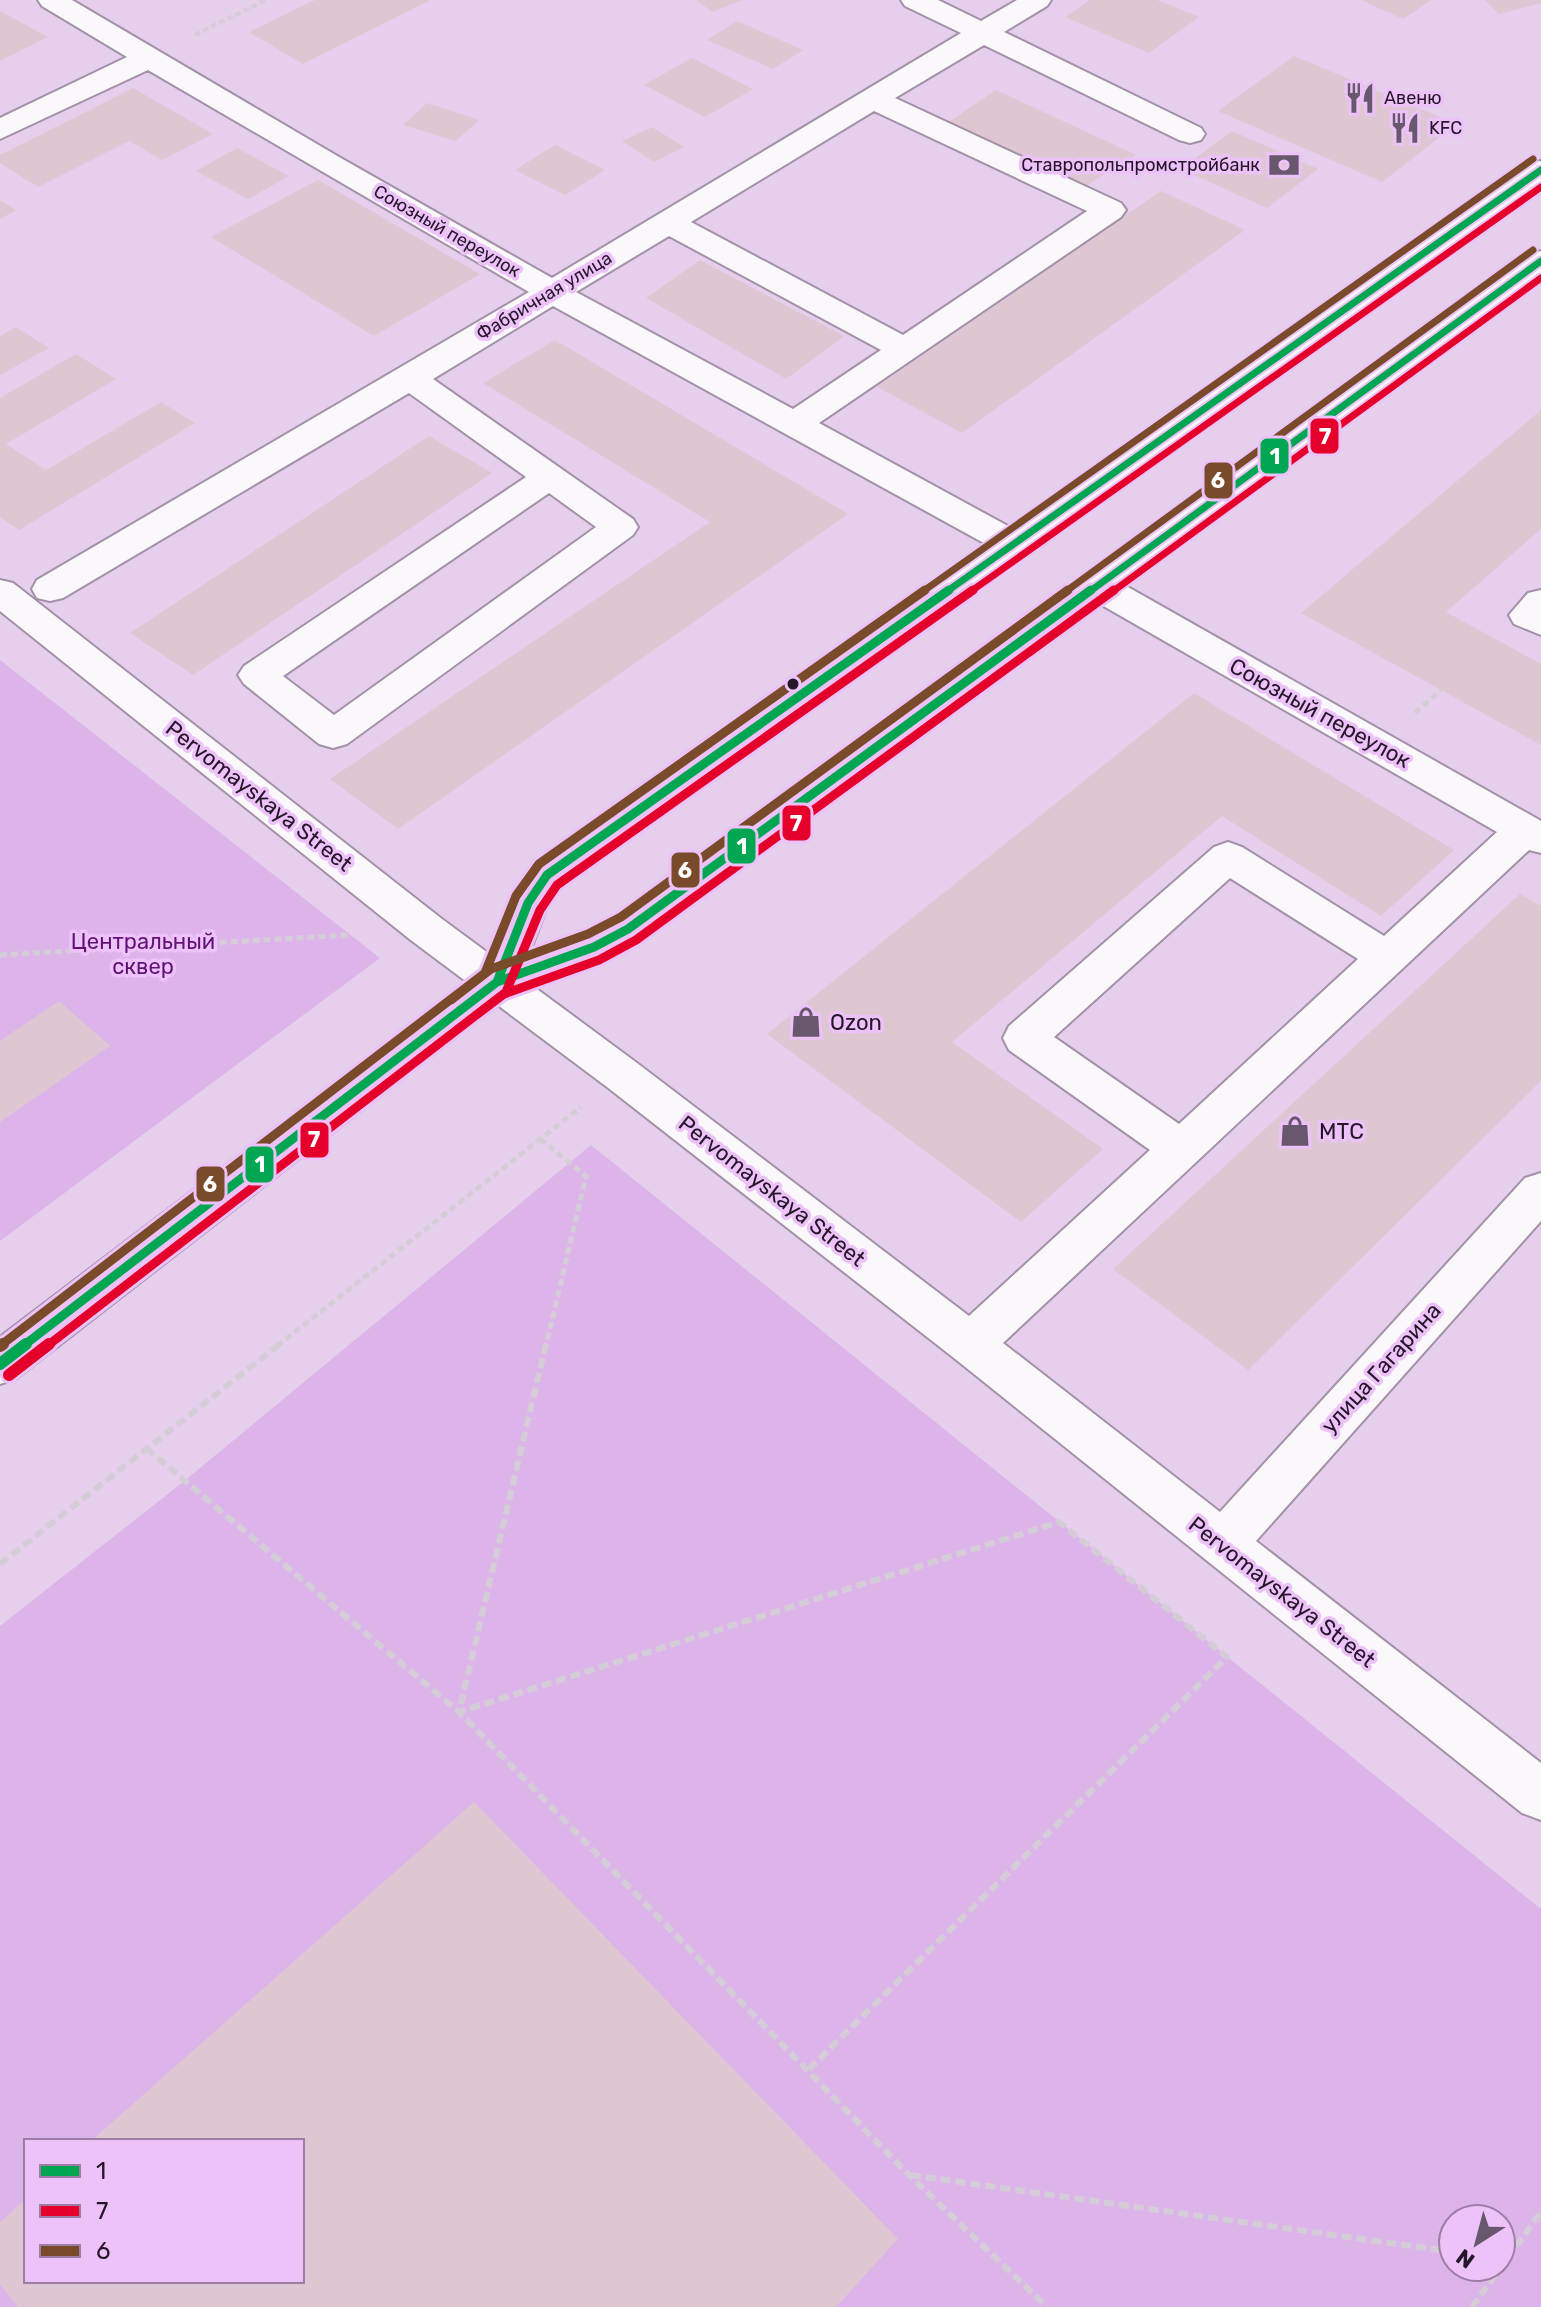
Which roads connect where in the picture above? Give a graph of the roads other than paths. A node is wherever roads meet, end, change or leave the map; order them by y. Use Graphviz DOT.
graph roads {
  1 [pos="52,0"];
  2 [pos="915,0"];
  3 [pos="1037,0"];
  4 [pos="981,33"];
  5 [pos="149,58"];
  6 [pos="874,100"];
  7 [pos="0,130"];
  8 [pos="1190,134"];
  9 [pos="1541,170"];
  10 [pos="667,222"];
  11 [pos="1541,261"];
  12 [pos="551,291"];
  13 [pos="903,349"];
  14 [pos="410,378"];
  15 [pos="793,425"];
  16 [pos="549,477"];
  17 [pos="1015,545"];
  18 [pos="1099,587"];
  19 [pos="50,589"];
  20 [pos="0,592"];
  21 [pos="1541,602"];
  22 [pos="1541,623"];
  23 [pos="1533,835"];
  24 [pos="1388,958"];
  25 [pos="497,982"];
  26 [pos="1182,1149"];
  27 [pos="1541,1191"];
  28 [pos="970,1344"];
  29 [pos="0,1364"];
  30 [pos="1221,1545"];
  31 [pos="1541,1795"];
  1 -- 5 [label="street, Союзный переулок"];
  2 -- 4 [label="street"];
  3 -- 4 [label="street, Фабричная улица"];
  4 -- 6 [label="street, Фабричная улица"];
  4 -- 8 [label="street"];
  5 -- 7 [label="street"];
  5 -- 12 [label="street, Союзный переулок"];
  6 -- 10 [label="street, Фабричная улица"];
  6 -- 13 [label="street"];
  9 -- 17 [label="street"];
  10 -- 12 [label="street, Фабричная улица"];
  10 -- 13 [label="street"];
  11 -- 18 [label="street"];
  12 -- 14 [label="street, Фабричная улица"];
  12 -- 15 [label="street, Союзный переулок"];
  13 -- 15 [label="street"];
  14 -- 16 [label="street"];
  14 -- 19 [label="street, Фабричная улица"];
  15 -- 17 [label="street, Союзный переулок"];
  16 -- 16 [label="street"];
  17 -- 25 [label="street"];
  18 -- 23 [label="street, Союзный переулок"];
  18 -- 25 [label="street"];
  20 -- 25 [label="street, Pervomayskaya Street"];
  21 -- 22 [label="street"];
  23 -- 24 [label="street"];
  24 -- 26 [label="street"];
  24 -- 26 [label="street"];
  25 -- 28 [label="street, Pervomayskaya Street"];
  25 -- 29 [label="street"];
  26 -- 28 [label="street"];
  27 -- 30 [label="street, улица Гагарина"];
  28 -- 30 [label="street, Pervomayskaya Street"];
  30 -- 31 [label="street, Pervomayskaya Street"];
}
